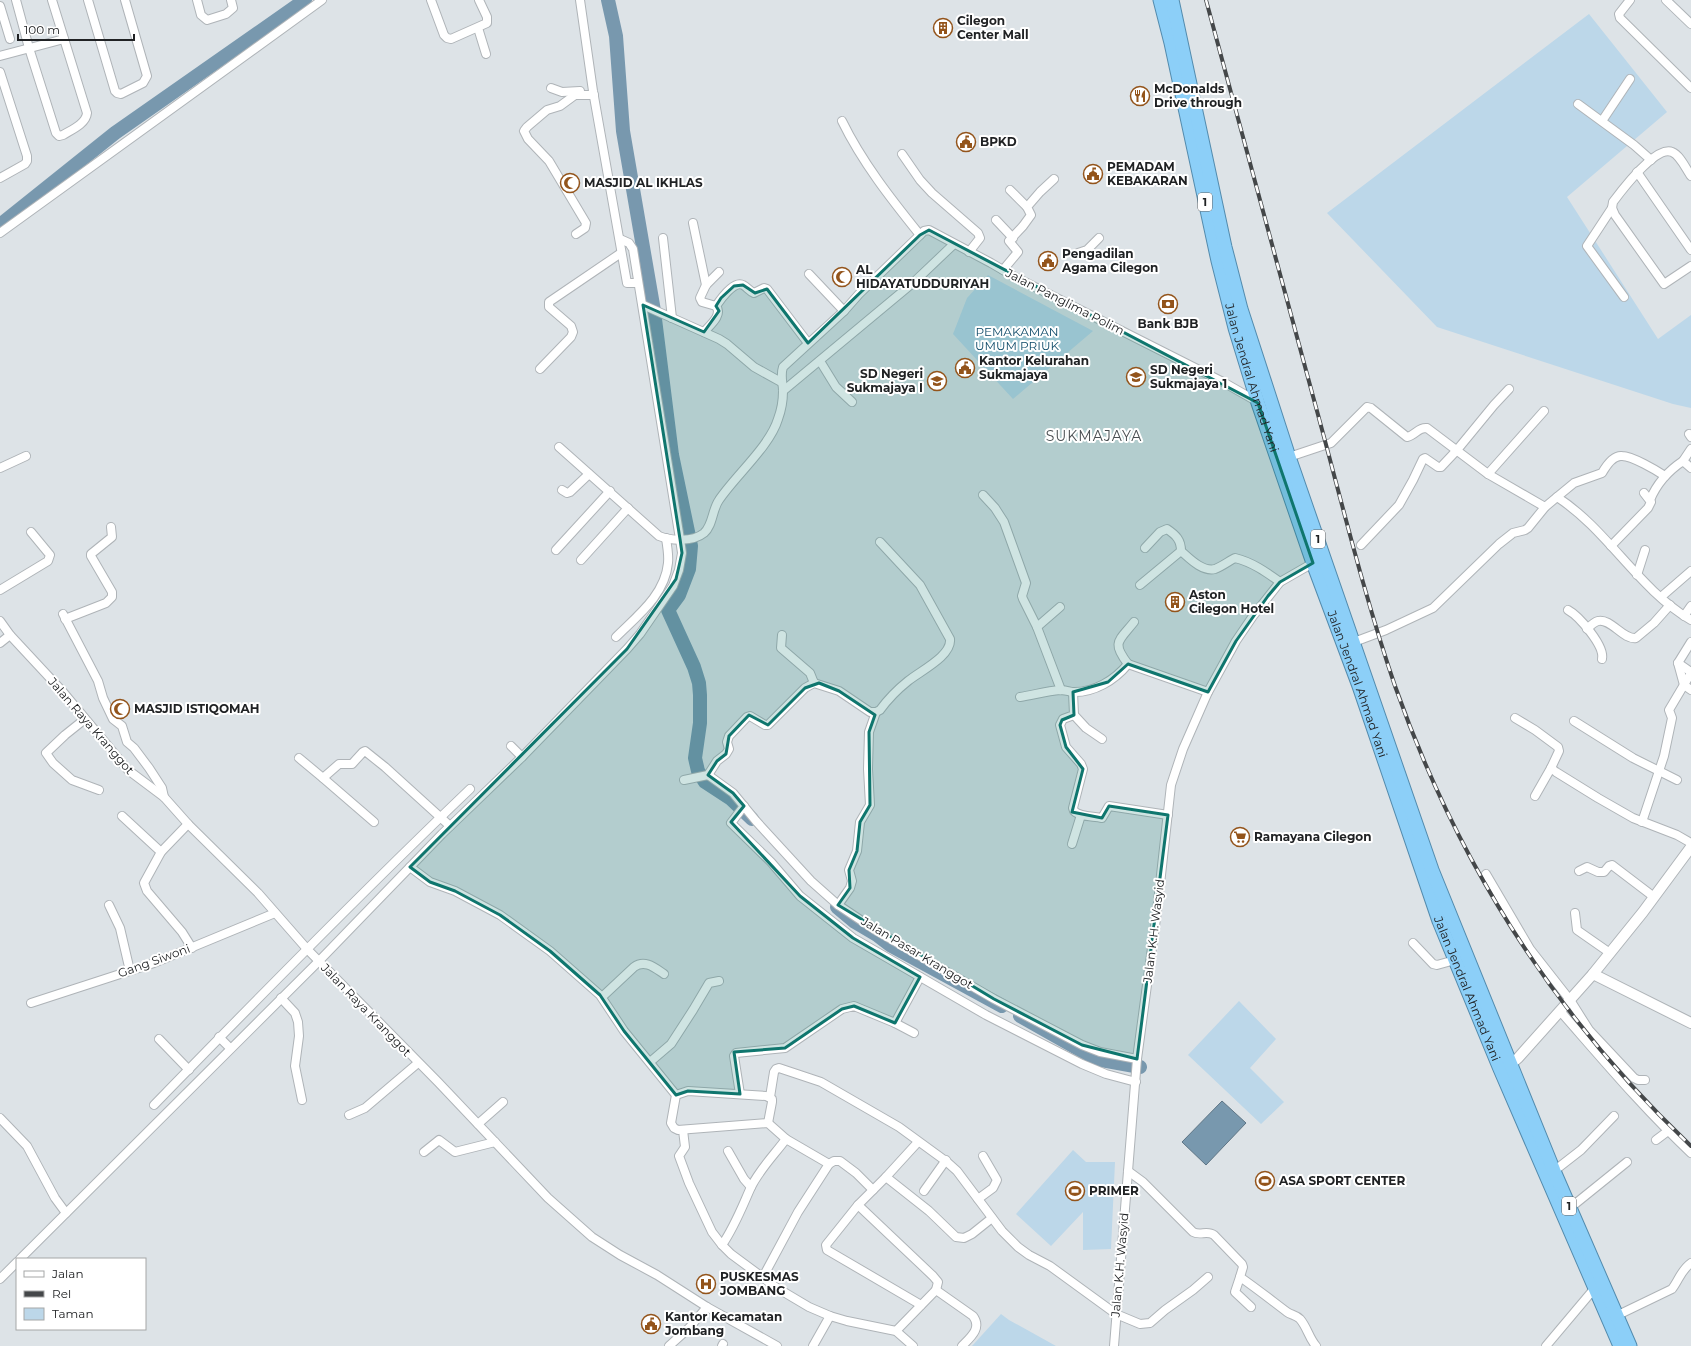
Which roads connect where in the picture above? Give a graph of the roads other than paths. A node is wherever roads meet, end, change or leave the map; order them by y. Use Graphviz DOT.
graph roads {
  1 [pos="16,0"];
  2 [pos="52,0"];
  3 [pos="88,0"];
  4 [pos="125,0"];
  5 [pos="197,0"];
  6 [pos="231,0"];
  7 [pos="322,0"];
  8 [pos="431,0"];
  9 [pos="479,0"];
  10 [pos="580,0"];
  11 [pos="1160,0"];
  12 [pos="1172,0"];
  13 [pos="1630,0"];
  14 [pos="1666,0"];
  15 [pos="0,6"];
  16 [pos="1691,24"];
  17 [pos="478,28"];
  18 [pos="10,39"];
  19 [pos="64,39"];
  20 [pos="29,48"];
  21 [pos="486,54"];
  22 [pos="0,56"];
  23 [pos="0,72"];
  24 [pos="1630,79"];
  25 [pos="551,88"];
  26 [pos="1691,88"];
  27 [pos="594,93"];
  28 [pos="1578,104"];
  29 [pos="842,121"];
  30 [pos="1602,121"];
  31 [pos="902,154"];
  32 [pos="1651,160"];
  33 [pos="1637,172"];
  34 [pos="1691,176"];
  35 [pos="0,178"];
  36 [pos="1054,179"];
  37 [pos="1010,190"];
  38 [pos="1027,207"];
  39 [pos="1612,208"];
  40 [pos="996,220"];
  41 [pos="693,223"];
  42 [pos="0,233"];
  43 [pos="576,234"];
  44 [pos="920,234"];
  45 [pos="663,238"];
  46 [pos="1013,238"];
  47 [pos="1099,238"];
  48 [pos="620,239"];
  49 [pos="954,244"];
  50 [pos="1691,250"];
  51 [pos="969,252"];
  52 [pos="621,253"];
  53 [pos="1078,253"];
  54 [pos="1691,266"];
  55 [pos="1003,270"];
  56 [pos="719,272"];
  57 [pos="809,274"];
  58 [pos="638,283"];
  59 [pos="706,285"];
  60 [pos="1624,297"];
  61 [pos="643,305"];
  62 [pos="716,306"];
  63 [pos="844,311"];
  64 [pos="672,318"];
  65 [pos="704,332"];
  66 [pos="808,343"];
  67 [pos="820,362"];
  68 [pos="540,369"];
  69 [pos="781,382"];
  70 [pos="1509,389"];
  71 [pos="783,391"];
  72 [pos="852,402"];
  73 [pos="1258,402"];
  74 [pos="1544,411"];
  75 [pos="559,448"];
  76 [pos="1691,449"];
  77 [pos="1457,450"];
  78 [pos="26,456"];
  79 [pos="1289,456"];
  80 [pos="1683,461"];
  81 [pos="0,468"];
  82 [pos="1691,468"];
  83 [pos="589,474"];
  84 [pos="1488,474"];
  85 [pos="1664,476"];
  86 [pos="562,490"];
  87 [pos="610,491"];
  88 [pos="1644,493"];
  89 [pos="983,495"];
  90 [pos="1557,497"];
  91 [pos="1650,500"];
  92 [pos="1545,507"];
  93 [pos="628,508"];
  94 [pos="111,527"];
  95 [pos="32,532"];
  96 [pos="675,539"];
  97 [pos="880,542"];
  98 [pos="1361,544"];
  99 [pos="1611,546"];
  100 [pos="1145,548"];
  101 [pos="556,550"];
  102 [pos="1645,550"];
  103 [pos="1181,551"];
  104 [pos="581,560"];
  105 [pos="1314,563"];
  106 [pos="1691,571"];
  107 [pos="1637,575"];
  108 [pos="1280,582"];
  109 [pos="1140,585"];
  110 [pos="0,590"];
  111 [pos="1661,597"];
  112 [pos="1670,605"];
  113 [pos="1691,606"];
  114 [pos="1060,607"];
  115 [pos="1568,610"];
  116 [pos="1687,618"];
  117 [pos="0,621"];
  118 [pos="1134,622"];
  119 [pos="1037,627"];
  120 [pos="1587,629"];
  121 [pos="10,635"];
  122 [pos="782,635"];
  123 [pos="616,637"];
  124 [pos="1354,642"];
  125 [pos="1691,642"];
  126 [pos="0,643"];
  127 [pos="1602,659"];
  128 [pos="1678,663"];
  129 [pos="1128,664"];
  130 [pos="1691,673"];
  131 [pos="814,683"];
  132 [pos="1684,685"];
  133 [pos="1061,690"];
  134 [pos="1691,690"];
  135 [pos="1073,692"];
  136 [pos="1208,692"];
  137 [pos="1020,697"];
  138 [pos="876,712"];
  139 [pos="1074,715"];
  140 [pos="1515,718"];
  141 [pos="85,719"];
  142 [pos="1574,721"];
  143 [pos="1102,739"];
  144 [pos="512,747"];
  145 [pos="521,755"];
  146 [pos="299,758"];
  147 [pos="1551,768"];
  148 [pos="1659,770"];
  149 [pos="707,775"];
  150 [pos="323,778"];
  151 [pos="687,780"];
  152 [pos="1677,780"];
  153 [pos="470,789"];
  154 [pos="99,790"];
  155 [pos="1535,796"];
  156 [pos="164,797"];
  157 [pos="742,807"];
  158 [pos="1081,815"];
  159 [pos="1168,815"];
  160 [pos="122,816"];
  161 [pos="374,822"];
  162 [pos="446,822"];
  163 [pos="1642,822"];
  164 [pos="188,824"];
  165 [pos="1691,843"];
  166 [pos="1072,844"];
  167 [pos="161,852"];
  168 [pos="1689,853"];
  169 [pos="410,867"];
  170 [pos="1579,871"];
  171 [pos="1486,874"];
  172 [pos="1654,897"];
  173 [pos="109,905"];
  174 [pos="838,905"];
  175 [pos="275,913"];
  176 [pos="1575,913"];
  177 [pos="1413,943"];
  178 [pos="192,948"];
  179 [pos="308,950"];
  180 [pos="1610,953"];
  181 [pos="317,959"];
  182 [pos="1455,960"];
  183 [pos="130,970"];
  184 [pos="664,974"];
  185 [pos="1593,974"];
  186 [pos="920,977"];
  187 [pos="719,981"];
  188 [pos="602,997"];
  189 [pos="281,998"];
  190 [pos="1570,1000"];
  191 [pos="32,1003"];
  192 [pos="1560,1011"];
  193 [pos="895,1023"];
  194 [pos="1691,1023"];
  195 [pos="914,1033"];
  196 [pos="220,1038"];
  197 [pos="159,1039"];
  198 [pos="228,1047"];
  199 [pos="1137,1061"];
  200 [pos="650,1062"];
  201 [pos="418,1063"];
  202 [pos="1505,1067"];
  203 [pos="188,1070"];
  204 [pos="1136,1079"];
  205 [pos="1645,1080"];
  206 [pos="740,1094"];
  207 [pos="676,1095"];
  208 [pos="770,1097"];
  209 [pos="302,1100"];
  210 [pos="503,1102"];
  211 [pos="154,1105"];
  212 [pos="349,1115"];
  213 [pos="1614,1116"];
  214 [pos="0,1118"];
  215 [pos="768,1123"];
  216 [pos="478,1124"];
  217 [pos="683,1130"];
  218 [pos="1668,1131"];
  219 [pos="786,1139"];
  220 [pos="1656,1140"];
  221 [pos="494,1142"];
  222 [pos="918,1142"];
  223 [pos="424,1152"];
  224 [pos="728,1152"];
  225 [pos="1691,1153"];
  226 [pos="983,1156"];
  227 [pos="946,1160"];
  228 [pos="1626,1162"];
  229 [pos="830,1164"];
  230 [pos="1128,1170"];
  231 [pos="1554,1171"];
  232 [pos="886,1177"];
  233 [pos="751,1187"];
  234 [pos="873,1190"];
  235 [pos="924,1192"];
  236 [pos="978,1199"];
  237 [pos="858,1206"];
  238 [pos="1570,1208"];
  239 [pos="66,1213"];
  240 [pos="992,1218"];
  241 [pos="722,1245"];
  242 [pos="21,1258"];
  243 [pos="16,1263"];
  244 [pos="1691,1263"];
  245 [pos="763,1277"];
  246 [pos="1208,1277"];
  247 [pos="1240,1277"];
  248 [pos="0,1278"];
  249 [pos="1594,1289"];
  250 [pos="936,1290"];
  251 [pos="920,1305"];
  252 [pos="707,1307"];
  253 [pos="1251,1307"];
  254 [pos="1116,1314"];
  255 [pos="830,1316"];
  256 [pos="1616,1316"];
  257 [pos="896,1331"];
  258 [pos="669,1346"];
  259 [pos="777,1346"];
  260 [pos="813,1346"];
  261 [pos="913,1346"];
  262 [pos="962,1346"];
  263 [pos="1114,1346"];
  264 [pos="1316,1346"];
  265 [pos="1546,1346"];
  266 [pos="1620,1346"];
  267 [pos="1630,1346"];
  1 -- 20 [label="street"];
  2 -- 19 [label="street"];
  3 -- 4 [label="street"];
  5 -- 6 [label="street"];
  7 -- 42 [label="street"];
  8 -- 17 [label="street"];
  9 -- 17 [label="street"];
  10 -- 27 [label="street"];
  11 -- 73 [label="highway, Jalan Jendral Ahmad Yani / 1"];
  12 -- 79 [label="highway, Jalan Jendral Ahmad Yani / 1"];
  13 -- 26 [label="street"];
  14 -- 16 [label="street"];
  15 -- 18 [label="street"];
  17 -- 21 [label="street"];
  19 -- 20 [label="street"];
  19 -- 20 [label="street"];
  20 -- 22 [label="street"];
  23 -- 35 [label="street"];
  24 -- 30 [label="street"];
  25 -- 27 [label="street"];
  27 -- 43 [label="street"];
  27 -- 48 [label="street"];
  28 -- 30 [label="street"];
  29 -- 44 [label="street"];
  30 -- 32 [label="street"];
  31 -- 51 [label="street"];
  32 -- 33 [label="street"];
  32 -- 34 [label="street"];
  33 -- 39 [label="street"];
  33 -- 50 [label="street"];
  36 -- 38 [label="street"];
  37 -- 38 [label="street"];
  38 -- 46 [label="street"];
  39 -- 54 [label="street"];
  39 -- 60 [label="street"];
  40 -- 46 [label="street"];
  41 -- 59 [label="street"];
  44 -- 49 [label="street, Jalan Panglima Polim"];
  44 -- 63 [label="street"];
  45 -- 64 [label="street"];
  46 -- 55 [label="street"];
  47 -- 53 [label="street"];
  48 -- 52 [label="street"];
  48 -- 58 [label="street"];
  49 -- 51 [label="street, Jalan Panglima Polim"];
  49 -- 67 [label="street"];
  51 -- 55 [label="street, Jalan Panglima Polim"];
  52 -- 58 [label="street"];
  52 -- 68 [label="street"];
  55 -- 73 [label="street, Jalan Panglima Polim"];
  56 -- 59 [label="street"];
  57 -- 63 [label="street"];
  58 -- 61 [label="street"];
  59 -- 62 [label="street"];
  61 -- 64 [label="street"];
  61 -- 96 [label="street"];
  62 -- 65 [label="street"];
  62 -- 66 [label="street"];
  63 -- 66 [label="street"];
  64 -- 65 [label="street"];
  65 -- 69 [label="street"];
  66 -- 69 [label="street"];
  67 -- 71 [label="street"];
  67 -- 72 [label="street"];
  69 -- 71 [label="street"];
  70 -- 77 [label="street"];
  71 -- 96 [label="street"];
  73 -- 105 [label="highway, Jalan Jendral Ahmad Yani / 1"];
  74 -- 84 [label="street"];
  75 -- 83 [label="street"];
  76 -- 80 [label="street"];
  77 -- 79 [label="street"];
  77 -- 84 [label="street"];
  77 -- 98 [label="street"];
  78 -- 81 [label="street"];
  79 -- 124 [label="highway, Jalan Jendral Ahmad Yani / 1"];
  80 -- 82 [label="street"];
  80 -- 85 [label="street"];
  83 -- 86 [label="street"];
  83 -- 87 [label="street"];
  84 -- 92 [label="street"];
  85 -- 90 [label="street"];
  85 -- 91 [label="street"];
  87 -- 93 [label="street"];
  87 -- 101 [label="street"];
  88 -- 91 [label="street"];
  89 -- 119 [label="street"];
  90 -- 92 [label="street"];
  90 -- 99 [label="street"];
  91 -- 99 [label="street"];
  92 -- 124 [label="street"];
  93 -- 96 [label="street"];
  93 -- 104 [label="street"];
  94 -- 156 [label="street"];
  95 -- 110 [label="street"];
  96 -- 123 [label="street"];
  96 -- 145 [label="street"];
  97 -- 138 [label="street"];
  99 -- 107 [label="street"];
  100 -- 103 [label="street"];
  102 -- 107 [label="street"];
  103 -- 108 [label="street"];
  103 -- 109 [label="street"];
  105 -- 108 [label="street, Jalan K.H. Wasyid"];
  105 -- 182 [label="highway, Jalan Jendral Ahmad Yani / 1"];
  106 -- 111 [label="street"];
  107 -- 111 [label="street"];
  108 -- 136 [label="street, Jalan K.H. Wasyid"];
  111 -- 112 [label="street"];
  112 -- 116 [label="street"];
  112 -- 120 [label="street"];
  113 -- 116 [label="street"];
  114 -- 119 [label="street"];
  115 -- 120 [label="street"];
  117 -- 121 [label="street, Jalan Raya Kranggot"];
  118 -- 129 [label="street"];
  119 -- 133 [label="street"];
  120 -- 127 [label="street"];
  121 -- 126 [label="street"];
  121 -- 141 [label="street, Jalan Raya Kranggot"];
  122 -- 131 [label="street"];
  124 -- 202 [label="highway, Jalan Jendral Ahmad Yani / 1"];
  125 -- 128 [label="street"];
  128 -- 130 [label="street"];
  128 -- 132 [label="street"];
  129 -- 135 [label="street"];
  129 -- 136 [label="street"];
  130 -- 132 [label="street"];
  131 -- 138 [label="street"];
  131 -- 149 [label="street"];
  132 -- 134 [label="street"];
  132 -- 148 [label="street"];
  133 -- 135 [label="street"];
  133 -- 137 [label="street"];
  135 -- 139 [label="street"];
  136 -- 159 [label="street, Jalan K.H. Wasyid"];
  138 -- 174 [label="street"];
  139 -- 143 [label="street"];
  139 -- 158 [label="street"];
  140 -- 147 [label="street"];
  141 -- 154 [label="street"];
  141 -- 156 [label="street, Jalan Raya Kranggot"];
  142 -- 148 [label="street"];
  144 -- 145 [label="street"];
  145 -- 162 [label="street"];
  146 -- 150 [label="street"];
  147 -- 155 [label="street"];
  147 -- 163 [label="street"];
  148 -- 152 [label="street"];
  148 -- 163 [label="street"];
  149 -- 151 [label="street"];
  149 -- 157 [label="street"];
  150 -- 161 [label="street"];
  150 -- 162 [label="street"];
  153 -- 162 [label="street"];
  156 -- 164 [label="street, Jalan Raya Kranggot"];
  157 -- 174 [label="street, Jalan Pasar Kranggot"];
  157 -- 186 [label="street, Jalan Pasar Kranggot"];
  158 -- 159 [label="street"];
  158 -- 166 [label="street"];
  159 -- 199 [label="street, Jalan K.H. Wasyid"];
  160 -- 167 [label="street"];
  162 -- 169 [label="street"];
  162 -- 179 [label="street"];
  163 -- 165 [label="street"];
  164 -- 167 [label="street"];
  164 -- 175 [label="street, Jalan Raya Kranggot"];
  167 -- 178 [label="street"];
  168 -- 172 [label="street"];
  169 -- 181 [label="street"];
  169 -- 188 [label="street"];
  170 -- 172 [label="street"];
  171 -- 190 [label="street"];
  172 -- 180 [label="street"];
  173 -- 183 [label="street"];
  174 -- 199 [label="street, Jalan Pasar Kranggot"];
  175 -- 178 [label="street, Gang Siwoni"];
  175 -- 179 [label="street, Jalan Raya Kranggot"];
  176 -- 180 [label="street"];
  177 -- 182 [label="street"];
  178 -- 183 [label="street, Gang Siwoni"];
  179 -- 181 [label="street, Jalan Raya Kranggot"];
  179 -- 196 [label="street"];
  180 -- 185 [label="street"];
  181 -- 189 [label="street"];
  181 -- 201 [label="street, Jalan Raya Kranggot"];
  182 -- 202 [label="highway, Jalan Jendral Ahmad Yani / 1"];
  183 -- 191 [label="street, Gang Siwoni"];
  184 -- 188 [label="street"];
  185 -- 190 [label="street"];
  185 -- 194 [label="street"];
  186 -- 193 [label="street"];
  186 -- 204 [label="street, Jalan Pasar Kranggot"];
  187 -- 200 [label="street"];
  188 -- 200 [label="street"];
  189 -- 198 [label="street"];
  189 -- 209 [label="street"];
  190 -- 192 [label="street"];
  190 -- 205 [label="street"];
  192 -- 202 [label="street"];
  192 -- 218 [label="street"];
  193 -- 195 [label="street"];
  193 -- 206 [label="street"];
  196 -- 198 [label="street"];
  196 -- 203 [label="street"];
  197 -- 203 [label="street"];
  198 -- 239 [label="street"];
  199 -- 204 [label="street, Jalan K.H. Wasyid"];
  200 -- 207 [label="street"];
  201 -- 212 [label="street"];
  201 -- 216 [label="street, Jalan Raya Kranggot"];
  202 -- 231 [label="highway, Jalan Jendral Ahmad Yani / 1"];
  202 -- 249 [label="highway, Jalan Jendral Ahmad Yani / 1"];
  203 -- 211 [label="street"];
  204 -- 230 [label="street, Jalan K.H. Wasyid"];
  206 -- 207 [label="street"];
  206 -- 208 [label="street"];
  207 -- 217 [label="street"];
  208 -- 215 [label="street"];
  208 -- 222 [label="street"];
  210 -- 216 [label="street"];
  213 -- 231 [label="street"];
  214 -- 239 [label="street"];
  215 -- 217 [label="street"];
  215 -- 219 [label="street"];
  216 -- 221 [label="street, Jalan Raya Kranggot"];
  217 -- 241 [label="street"];
  218 -- 220 [label="street"];
  218 -- 225 [label="street"];
  219 -- 229 [label="street"];
  219 -- 233 [label="street"];
  221 -- 223 [label="street"];
  221 -- 252 [label="street, Jalan Raya Kranggot"];
  222 -- 227 [label="street"];
  222 -- 232 [label="street"];
  224 -- 233 [label="street"];
  226 -- 236 [label="street"];
  227 -- 235 [label="street"];
  227 -- 236 [label="street"];
  228 -- 238 [label="street"];
  229 -- 234 [label="street"];
  229 -- 245 [label="street"];
  230 -- 247 [label="street"];
  230 -- 254 [label="street, Jalan K.H. Wasyid"];
  231 -- 238 [label="highway, Jalan Jendral Ahmad Yani / 1"];
  232 -- 234 [label="street"];
  232 -- 240 [label="street"];
  233 -- 241 [label="street"];
  234 -- 237 [label="street"];
  236 -- 240 [label="street"];
  237 -- 250 [label="street"];
  237 -- 251 [label="street"];
  238 -- 256 [label="highway, Jalan Jendral Ahmad Yani / 1"];
  239 -- 242 [label="street"];
  240 -- 254 [label="street"];
  241 -- 245 [label="street"];
  243 -- 248 [label="street"];
  244 -- 256 [label="street"];
  245 -- 255 [label="street"];
  246 -- 254 [label="street"];
  247 -- 253 [label="street"];
  247 -- 264 [label="street"];
  249 -- 265 [label="street"];
  249 -- 266 [label="highway, Jalan Jendral Ahmad Yani / 1"];
  250 -- 251 [label="street"];
  250 -- 262 [label="street"];
  251 -- 257 [label="street"];
  252 -- 258 [label="street"];
  252 -- 259 [label="street, Jalan Raya Kranggot"];
  254 -- 263 [label="street, Jalan K.H. Wasyid"];
  255 -- 257 [label="street"];
  255 -- 260 [label="street"];
  256 -- 267 [label="highway, Jalan Jendral Ahmad Yani / 1"];
  257 -- 261 [label="street"];
}
